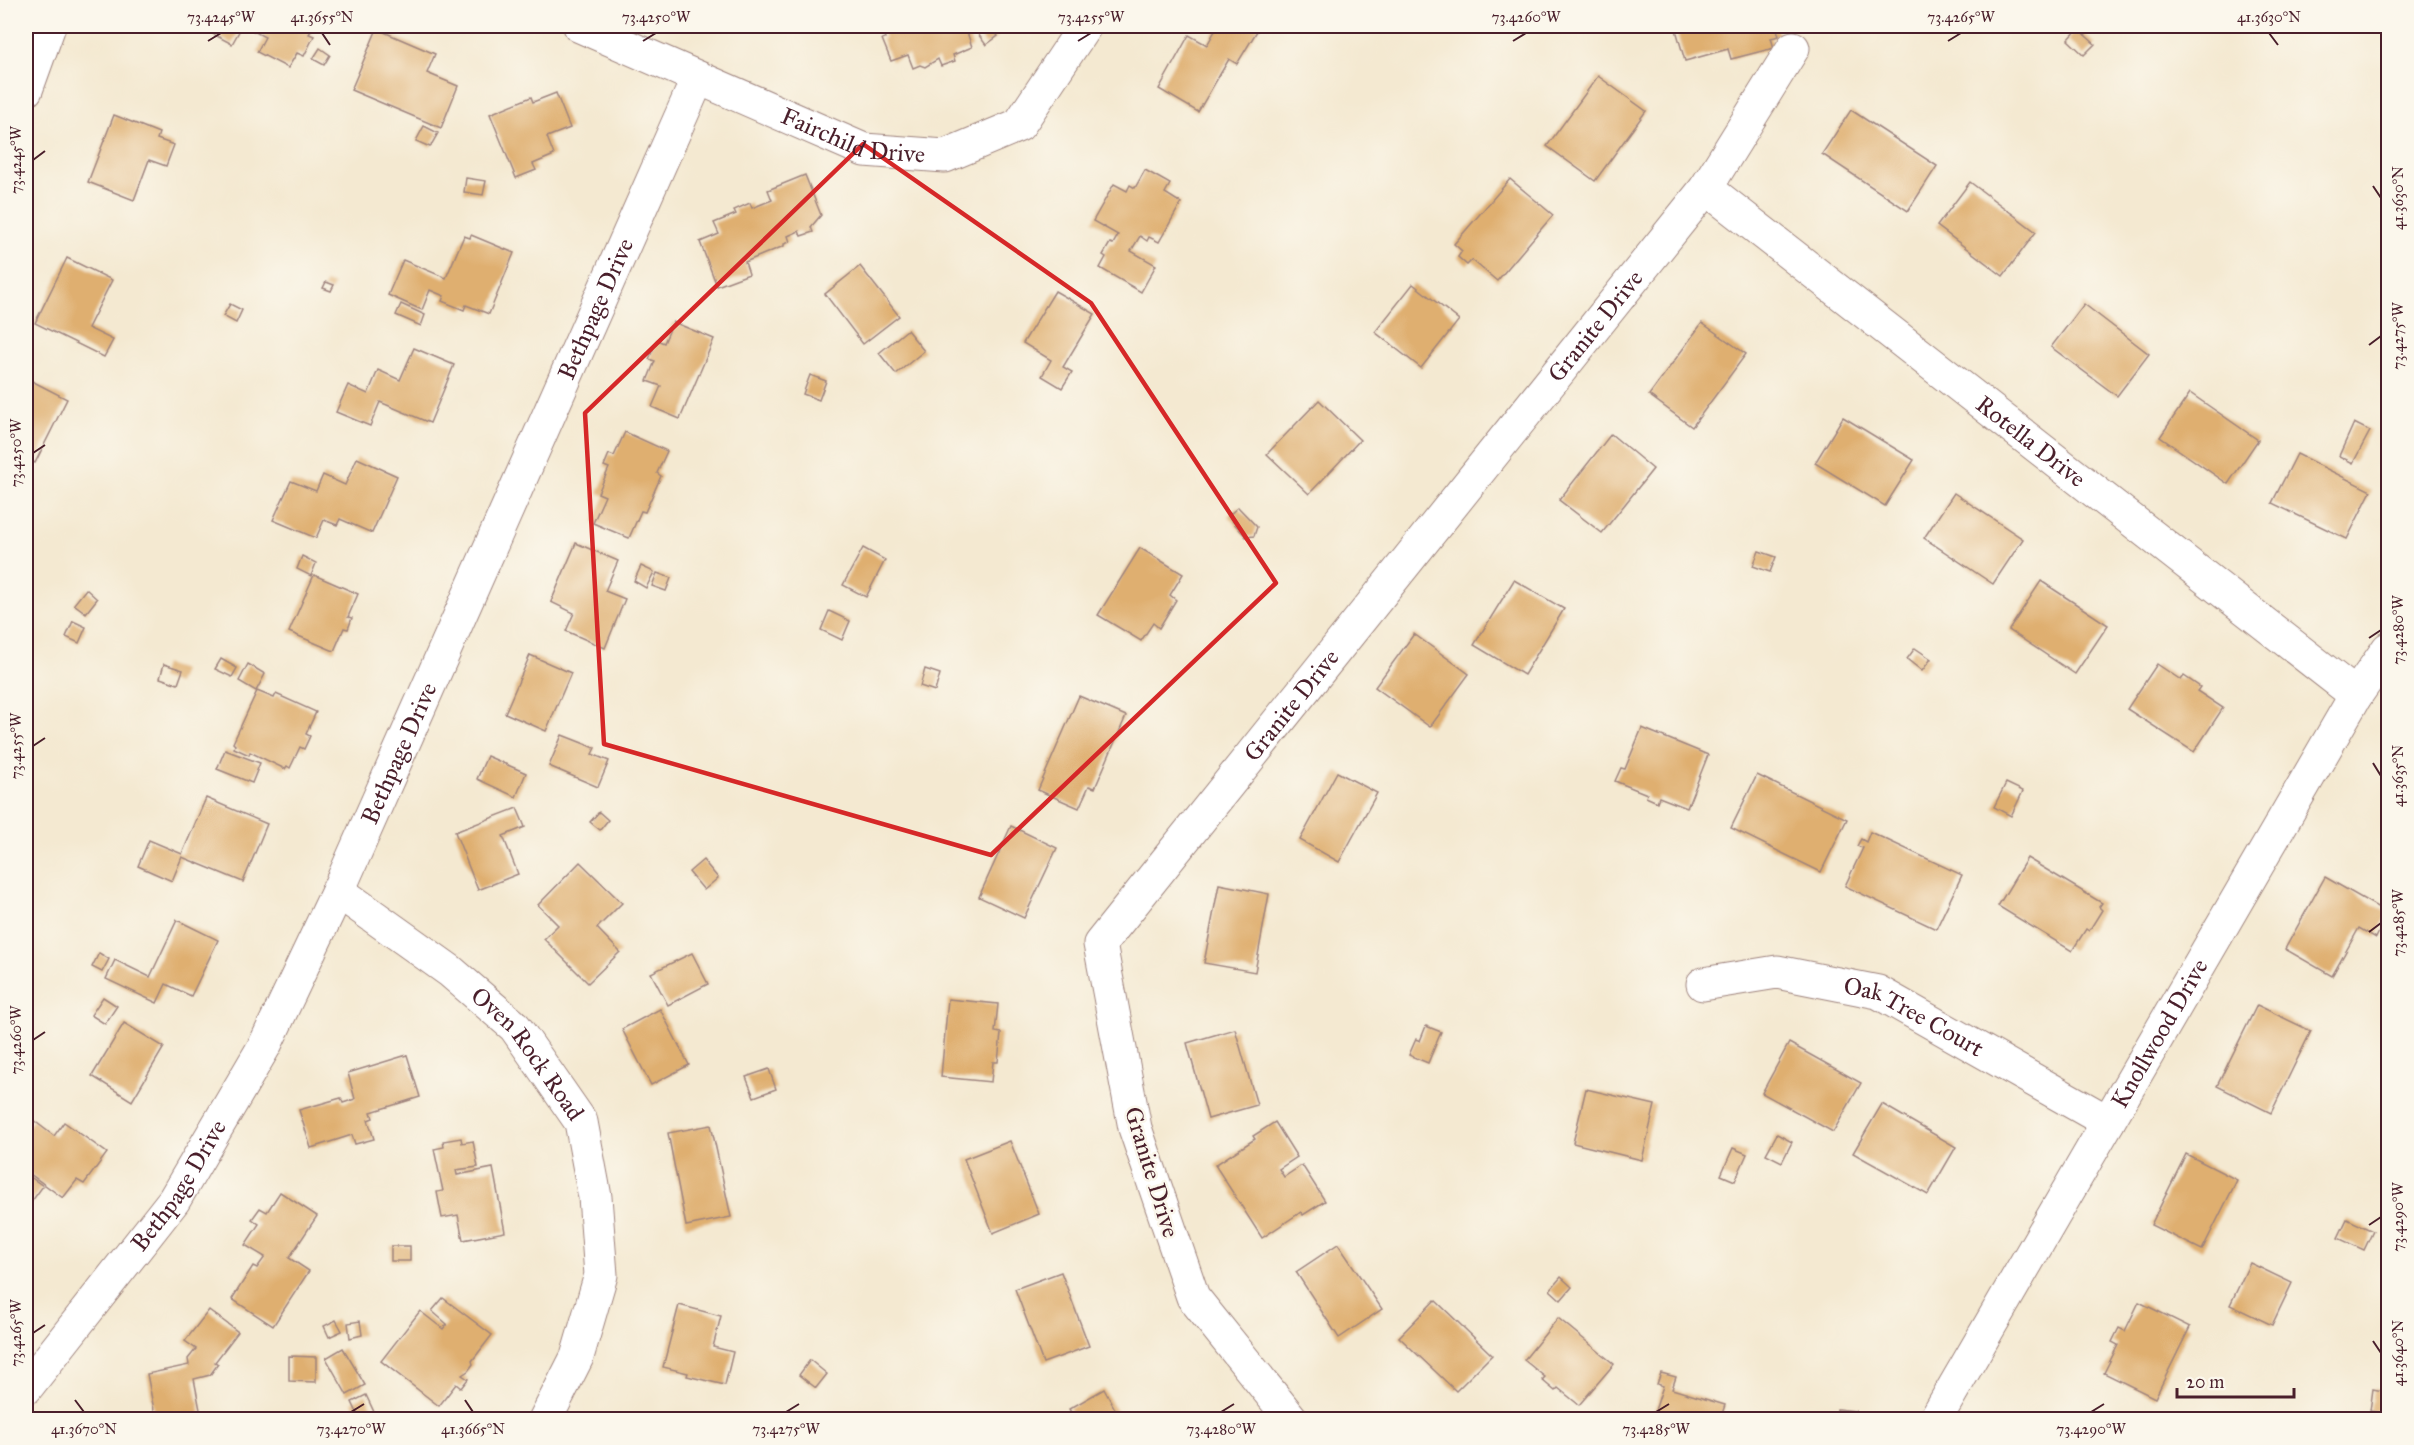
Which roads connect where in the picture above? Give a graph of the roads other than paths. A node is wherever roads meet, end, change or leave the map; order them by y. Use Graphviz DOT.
graph roads {
  1 [pos="49,26"];
  2 [pos="580,26"];
  3 [pos="1085,26"];
  4 [pos="1793,48"];
  5 [pos="698,78"];
  6 [pos="26,90"];
  7 [pos="1706,188"];
  8 [pos="2388,649"];
  9 [pos="2356,695"];
  10 [pos="338,891"];
  11 [pos="1703,984"];
  12 [pos="2108,1122"];
  13 [pos="26,1388"];
  14 [pos="545,1419"];
  15 [pos="1292,1419"];
  16 [pos="1935,1419"];
  1 -- 6 [label="street"];
  2 -- 5 [label="street, Fairchild Drive"];
  3 -- 5 [label="street, Fairchild Drive"];
  4 -- 7 [label="street, Granite Drive"];
  5 -- 10 [label="street, Bethpage Drive"];
  7 -- 9 [label="street, Rotella Drive"];
  7 -- 15 [label="street, Granite Drive"];
  8 -- 9 [label="street, Knollwood Drive"];
  9 -- 12 [label="street, Knollwood Drive"];
  10 -- 13 [label="street, Bethpage Drive"];
  10 -- 14 [label="street, Oven Rock Road"];
  11 -- 12 [label="street, Oak Tree Court"];
  12 -- 16 [label="street, Knollwood Drive"];
}
